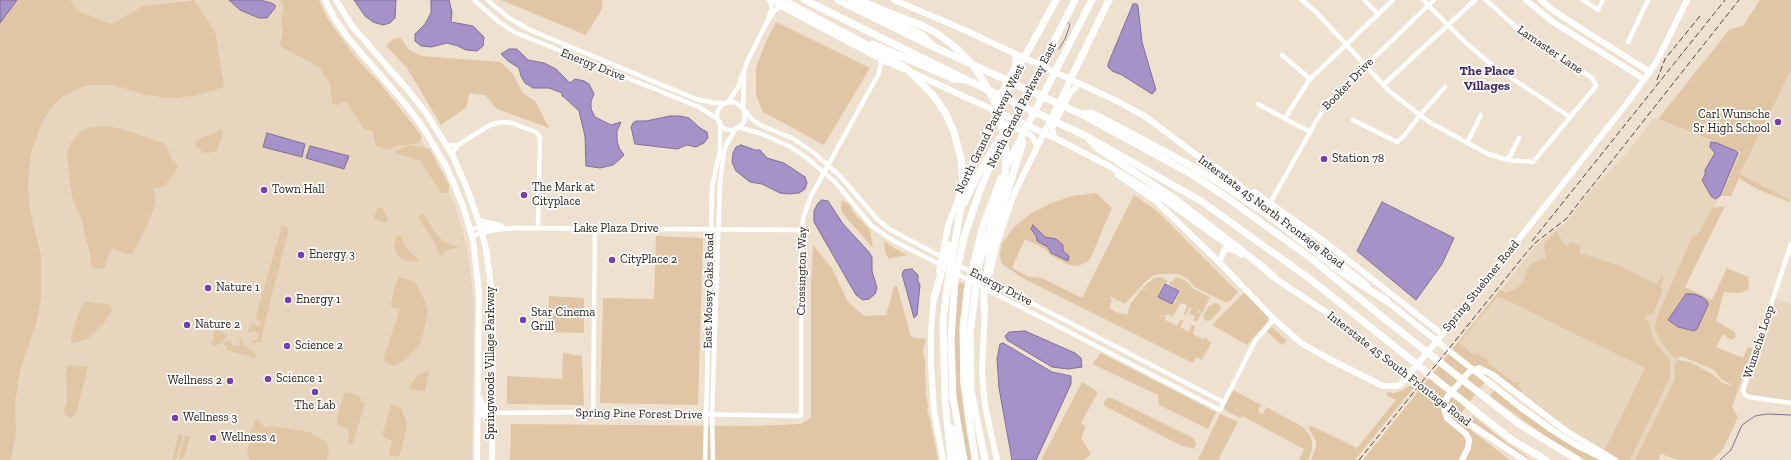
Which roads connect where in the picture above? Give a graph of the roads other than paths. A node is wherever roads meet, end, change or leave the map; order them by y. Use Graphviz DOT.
graph roads {
  1 [pos="325,0"];
  2 [pos="336,0"];
  3 [pos="474,0"];
  4 [pos="487,0"];
  5 [pos="770,0"];
  6 [pos="805,0"];
  7 [pos="838,0"];
  8 [pos="852,0"];
  9 [pos="858,0"];
  10 [pos="894,0"];
  11 [pos="1056,0"];
  12 [pos="1075,0"];
  13 [pos="1092,0"];
  14 [pos="1109,0"];
  15 [pos="1302,0"];
  16 [pos="1364,0"];
  17 [pos="1393,0"];
  18 [pos="1423,0"];
  19 [pos="1434,0"];
  20 [pos="1475,0"];
  21 [pos="1486,0"];
  22 [pos="1541,0"];
  23 [pos="1583,0"];
  24 [pos="1603,0"];
  25 [pos="1648,0"];
  26 [pos="1687,0"];
  27 [pos="1529,1"];
  28 [pos="783,3"];
  29 [pos="1428,5"];
  30 [pos="1378,14"];
  31 [pos="766,24"];
  32 [pos="1448,24"];
  33 [pos="1587,33"];
  34 [pos="1582,40"];
  35 [pos="1628,42"];
  36 [pos="1346,44"];
  37 [pos="934,47"];
  38 [pos="1015,54"];
  39 [pos="1282,55"];
  40 [pos="879,58"];
  41 [pos="1024,58"];
  42 [pos="892,64"];
  43 [pos="1365,66"];
  44 [pos="744,72"];
  45 [pos="1650,72"];
  46 [pos="878,73"];
  47 [pos="1014,73"];
  48 [pos="1310,79"];
  49 [pos="1644,79"];
  50 [pos="967,80"];
  51 [pos="1070,80"];
  52 [pos="1079,84"];
  53 [pos="1383,85"];
  54 [pos="1445,87"];
  55 [pos="1065,97"];
  56 [pos="1023,102"];
  57 [pos="727,103"];
  58 [pos="998,103"];
  59 [pos="1258,104"];
  60 [pos="987,106"];
  61 [pos="743,109"];
  62 [pos="998,111"];
  63 [pos="1080,114"];
  64 [pos="1481,114"];
  65 [pos="1420,115"];
  66 [pos="1570,117"];
  67 [pos="1285,118"];
  68 [pos="719,120"];
  69 [pos="1353,120"];
  70 [pos="992,123"];
  71 [pos="1027,126"];
  72 [pos="1049,127"];
  73 [pos="737,128"];
  74 [pos="1310,132"];
  75 [pos="1043,133"];
  76 [pos="1054,137"];
  77 [pos="1088,137"];
  78 [pos="1519,138"];
  79 [pos="1467,143"];
  80 [pos="446,144"];
  81 [pos="458,144"];
  82 [pos="1037,145"];
  83 [pos="452,154"];
  84 [pos="1087,154"];
  85 [pos="1508,160"];
  86 [pos="828,165"];
  87 [pos="1219,169"];
  88 [pos="824,173"];
  89 [pos="1270,203"];
  90 [pos="972,212"];
  91 [pos="478,221"];
  92 [pos="501,226"];
  93 [pos="514,228"];
  94 [pos="538,228"];
  95 [pos="595,228"];
  96 [pos="470,229"];
  97 [pos="711,229"];
  98 [pos="718,229"];
  99 [pos="801,230"];
  100 [pos="482,231"];
  101 [pos="896,232"];
  102 [pos="472,236"];
  103 [pos="892,240"];
  104 [pos="1791,244"];
  105 [pos="1236,250"];
  106 [pos="944,254"];
  107 [pos="1219,262"];
  108 [pos="988,277"];
  109 [pos="1274,277"];
  110 [pos="709,292"];
  111 [pos="716,292"];
  112 [pos="934,299"];
  113 [pos="1387,301"];
  114 [pos="984,310"];
  115 [pos="1274,319"];
  116 [pos="1442,334"];
  117 [pos="1106,341"];
  118 [pos="1102,349"];
  119 [pos="708,351"];
  120 [pos="714,351"];
  121 [pos="478,397"];
  122 [pos="945,399"];
  123 [pos="1224,402"];
  124 [pos="1791,403"];
  125 [pos="593,412"];
  126 [pos="479,413"];
  127 [pos="491,413"];
  128 [pos="709,415"];
  129 [pos="801,416"];
  130 [pos="492,431"];
  131 [pos="1510,452"];
  132 [pos="477,460"];
  133 [pos="492,460"];
  134 [pos="706,460"];
  135 [pos="713,460"];
  136 [pos="943,460"];
  137 [pos="951,460"];
  138 [pos="958,460"];
  139 [pos="964,460"];
  140 [pos="976,460"];
  141 [pos="985,460"];
  142 [pos="996,460"];
  143 [pos="1462,460"];
  144 [pos="1513,460"];
  145 [pos="1524,460"];
  146 [pos="1546,460"];
  147 [pos="1578,460"];
  148 [pos="1607,460"];
  149 [pos="1615,460"];
  1 -- 96 [label="main road, Springwoods Village Parkway"];
  2 -- 80 [label="main road, Springwoods Village Parkway"];
  3 -- 68 [label="street, Energy Drive"];
  4 -- 57 [label="street, Energy Drive"];
  5 -- 28 [label="main road"];
  5 -- 31 [label="street"];
  5 -- 50 [label="highway"];
  6 -- 50 [label="highway"];
  7 -- 37 [label="highway"];
  8 -- 37 [label="highway"];
  9 -- 141 [label="highway"];
  10 -- 38 [label="main road, Interstate 45 North Frontage Road"];
  11 -- 41 [label="highway"];
  12 -- 56 [label="highway, North Grand Parkway East"];
  13 -- 71 [label="highway, North Grand Parkway East"];
  14 -- 51 [label="highway"];
  15 -- 36 [label="street"];
  16 -- 30 [label="street"];
  17 -- 30 [label="street"];
  18 -- 29 [label="street"];
  19 -- 29 [label="street, Booker Drive"];
  20 -- 32 [label="street"];
  21 -- 66 [label="street, Lamaster Lane"];
  22 -- 33 [label="main road"];
  23 -- 24 [label="street"];
  25 -- 35 [label="street"];
  26 -- 45 [label="main road, Spring Stuebner Road"];
  27 -- 34 [label="main road"];
  28 -- 31 [label="street"];
  28 -- 40 [label="main road"];
  28 -- 122 [label="highway"];
  29 -- 32 [label="street"];
  29 -- 43 [label="street, Booker Drive"];
  30 -- 36 [label="street"];
  31 -- 44 [label="street"];
  32 -- 53 [label="street"];
  32 -- 66 [label="street"];
  33 -- 34 [label="main road"];
  33 -- 45 [label="main road"];
  34 -- 49 [label="main road"];
  36 -- 43 [label="street"];
  36 -- 48 [label="street"];
  37 -- 63 [label="highway"];
  38 -- 41 [label="main road, Interstate 45 North Frontage Road"];
  38 -- 47 [label="main road"];
  39 -- 48 [label="street"];
  40 -- 42 [label="main road"];
  40 -- 46 [label="street, Crossington Way"];
  41 -- 47 [label="main road, North Grand Parkway West"];
  41 -- 51 [label="main road, Interstate 45 North Frontage Road"];
  42 -- 46 [label="street, Crossington Way"];
  42 -- 60 [label="main road"];
  43 -- 53 [label="street"];
  43 -- 74 [label="street, Booker Drive"];
  44 -- 57 [label="street"];
  44 -- 61 [label="street"];
  45 -- 49 [label="main road, Spring Stuebner Road"];
  46 -- 86 [label="street, Crossington Way"];
  47 -- 58 [label="main road, North Grand Parkway West"];
  48 -- 67 [label="street"];
  49 -- 116 [label="main road, Spring Stuebner Road"];
  50 -- 77 [label="highway"];
  51 -- 52 [label="main road, Interstate 45 North Frontage Road"];
  51 -- 55 [label="main road"];
  52 -- 55 [label="main road"];
  52 -- 87 [label="main road, Interstate 45 North Frontage Road"];
  53 -- 65 [label="street"];
  54 -- 65 [label="street"];
  55 -- 72 [label="main road"];
  56 -- 90 [label="highway, North Grand Parkway East"];
  56 -- 106 [label="highway"];
  57 -- 61 [label="street"];
  57 -- 68 [label="street"];
  58 -- 60 [label="main road"];
  58 -- 62 [label="main road, North Grand Parkway West"];
  59 -- 67 [label="street"];
  60 -- 62 [label="main road"];
  61 -- 73 [label="street"];
  61 -- 86 [label="street, Energy Drive"];
  62 -- 70 [label="main road, North Grand Parkway West"];
  62 -- 75 [label="main road"];
  63 -- 113 [label="highway"];
  63 -- 147 [label="highway"];
  64 -- 79 [label="street"];
  65 -- 69 [label="street"];
  65 -- 79 [label="street"];
  66 -- 85 [label="street"];
  67 -- 74 [label="street"];
  68 -- 73 [label="street"];
  68 -- 97 [label="street, East Mossy Oaks Road"];
  70 -- 82 [label="main road"];
  70 -- 106 [label="main road, North Grand Parkway West"];
  71 -- 108 [label="highway"];
  71 -- 140 [label="highway, North Grand Parkway East"];
  72 -- 75 [label="main road"];
  72 -- 76 [label="main road"];
  73 -- 88 [label="street, Energy Drive"];
  73 -- 98 [label="street, East Mossy Oaks Road"];
  74 -- 89 [label="street, Booker Drive"];
  75 -- 76 [label="main road"];
  75 -- 82 [label="main road"];
  76 -- 84 [label="main road"];
  77 -- 109 [label="highway"];
  77 -- 146 [label="highway"];
  78 -- 85 [label="street"];
  79 -- 85 [label="street"];
  80 -- 81 [label="street"];
  80 -- 83 [label="main road, Springwoods Village Parkway"];
  81 -- 83 [label="street"];
  81 -- 94 [label="street"];
  82 -- 108 [label="main road"];
  83 -- 91 [label="main road, Springwoods Village Parkway"];
  84 -- 105 [label="main road"];
  84 -- 107 [label="main road, Spring Stuebner Road"];
  86 -- 88 [label="street, Crossington Way"];
  86 -- 101 [label="street, Energy Drive"];
  87 -- 89 [label="main road"];
  87 -- 113 [label="main road, Interstate 45 North Frontage Road"];
  88 -- 99 [label="street, Crossington Way"];
  88 -- 103 [label="street, Energy Drive"];
  89 -- 116 [label="main road"];
  90 -- 139 [label="highway, North Grand Parkway West"];
  91 -- 92 [label="main road"];
  91 -- 100 [label="main road, Springwoods Village Parkway"];
  92 -- 93 [label="street, Lake Plaza Drive"];
  92 -- 100 [label="street, Lake Plaza Drive"];
  93 -- 94 [label="street, Lake Plaza Drive"];
  93 -- 100 [label="street, Lake Plaza Drive"];
  94 -- 95 [label="street, Lake Plaza Drive"];
  95 -- 97 [label="street, Lake Plaza Drive"];
  95 -- 125 [label="street"];
  96 -- 100 [label="street, Lake Plaza Drive"];
  96 -- 102 [label="main road, Springwoods Village Parkway"];
  97 -- 98 [label="street, Lake Plaza Drive"];
  97 -- 110 [label="street, East Mossy Oaks Road"];
  98 -- 99 [label="street, Lake Plaza Drive"];
  98 -- 111 [label="street, East Mossy Oaks Road"];
  99 -- 129 [label="street, Crossington Way"];
  100 -- 102 [label="street, Lake Plaza Drive"];
  100 -- 127 [label="main road, Springwoods Village Parkway"];
  101 -- 103 [label="street"];
  101 -- 117 [label="street, Energy Drive"];
  102 -- 121 [label="main road, Springwoods Village Parkway"];
  103 -- 118 [label="street, Energy Drive"];
  104 -- 124 [label="street, Wunsche Loop"];
  105 -- 107 [label="main road"];
  105 -- 109 [label="main road"];
  106 -- 112 [label="highway"];
  107 -- 115 [label="main road, Spring Stuebner Road"];
  108 -- 114 [label="highway"];
  109 -- 131 [label="main road, Interstate 45 South Frontage Road"];
  110 -- 111 [label="street"];
  110 -- 119 [label="street, East Mossy Oaks Road"];
  111 -- 120 [label="street, East Mossy Oaks Road"];
  112 -- 136 [label="main road"];
  113 -- 148 [label="main road"];
  114 -- 142 [label="main road"];
  115 -- 116 [label="main road, Spring Stuebner Road"];
  115 -- 123 [label="street"];
  117 -- 118 [label="street"];
  117 -- 123 [label="street, Energy Drive"];
  118 -- 123 [label="street, Energy Drive"];
  119 -- 120 [label="street"];
  119 -- 128 [label="street, East Mossy Oaks Road"];
  120 -- 128 [label="street, East Mossy Oaks Road"];
  121 -- 126 [label="main road, Springwoods Village Parkway"];
  121 -- 127 [label="main road"];
  122 -- 137 [label="highway"];
  122 -- 138 [label="highway"];
  125 -- 127 [label="street, Spring Pine Forest Drive"];
  125 -- 128 [label="street, Spring Pine Forest Drive"];
  126 -- 127 [label="street, Spring Pine Forest Drive"];
  126 -- 130 [label="main road"];
  126 -- 132 [label="main road, Springwoods Village Parkway"];
  127 -- 130 [label="main road, Springwoods Village Parkway"];
  128 -- 129 [label="street, Spring Pine Forest Drive"];
  128 -- 134 [label="street, East Mossy Oaks Road"];
  128 -- 135 [label="street, East Mossy Oaks Road"];
  130 -- 133 [label="main road, Springwoods Village Parkway"];
  131 -- 144 [label="main road"];
  131 -- 145 [label="main road, Interstate 45 South Frontage Road"];
  143 -- 149 [label="main road"];
}
